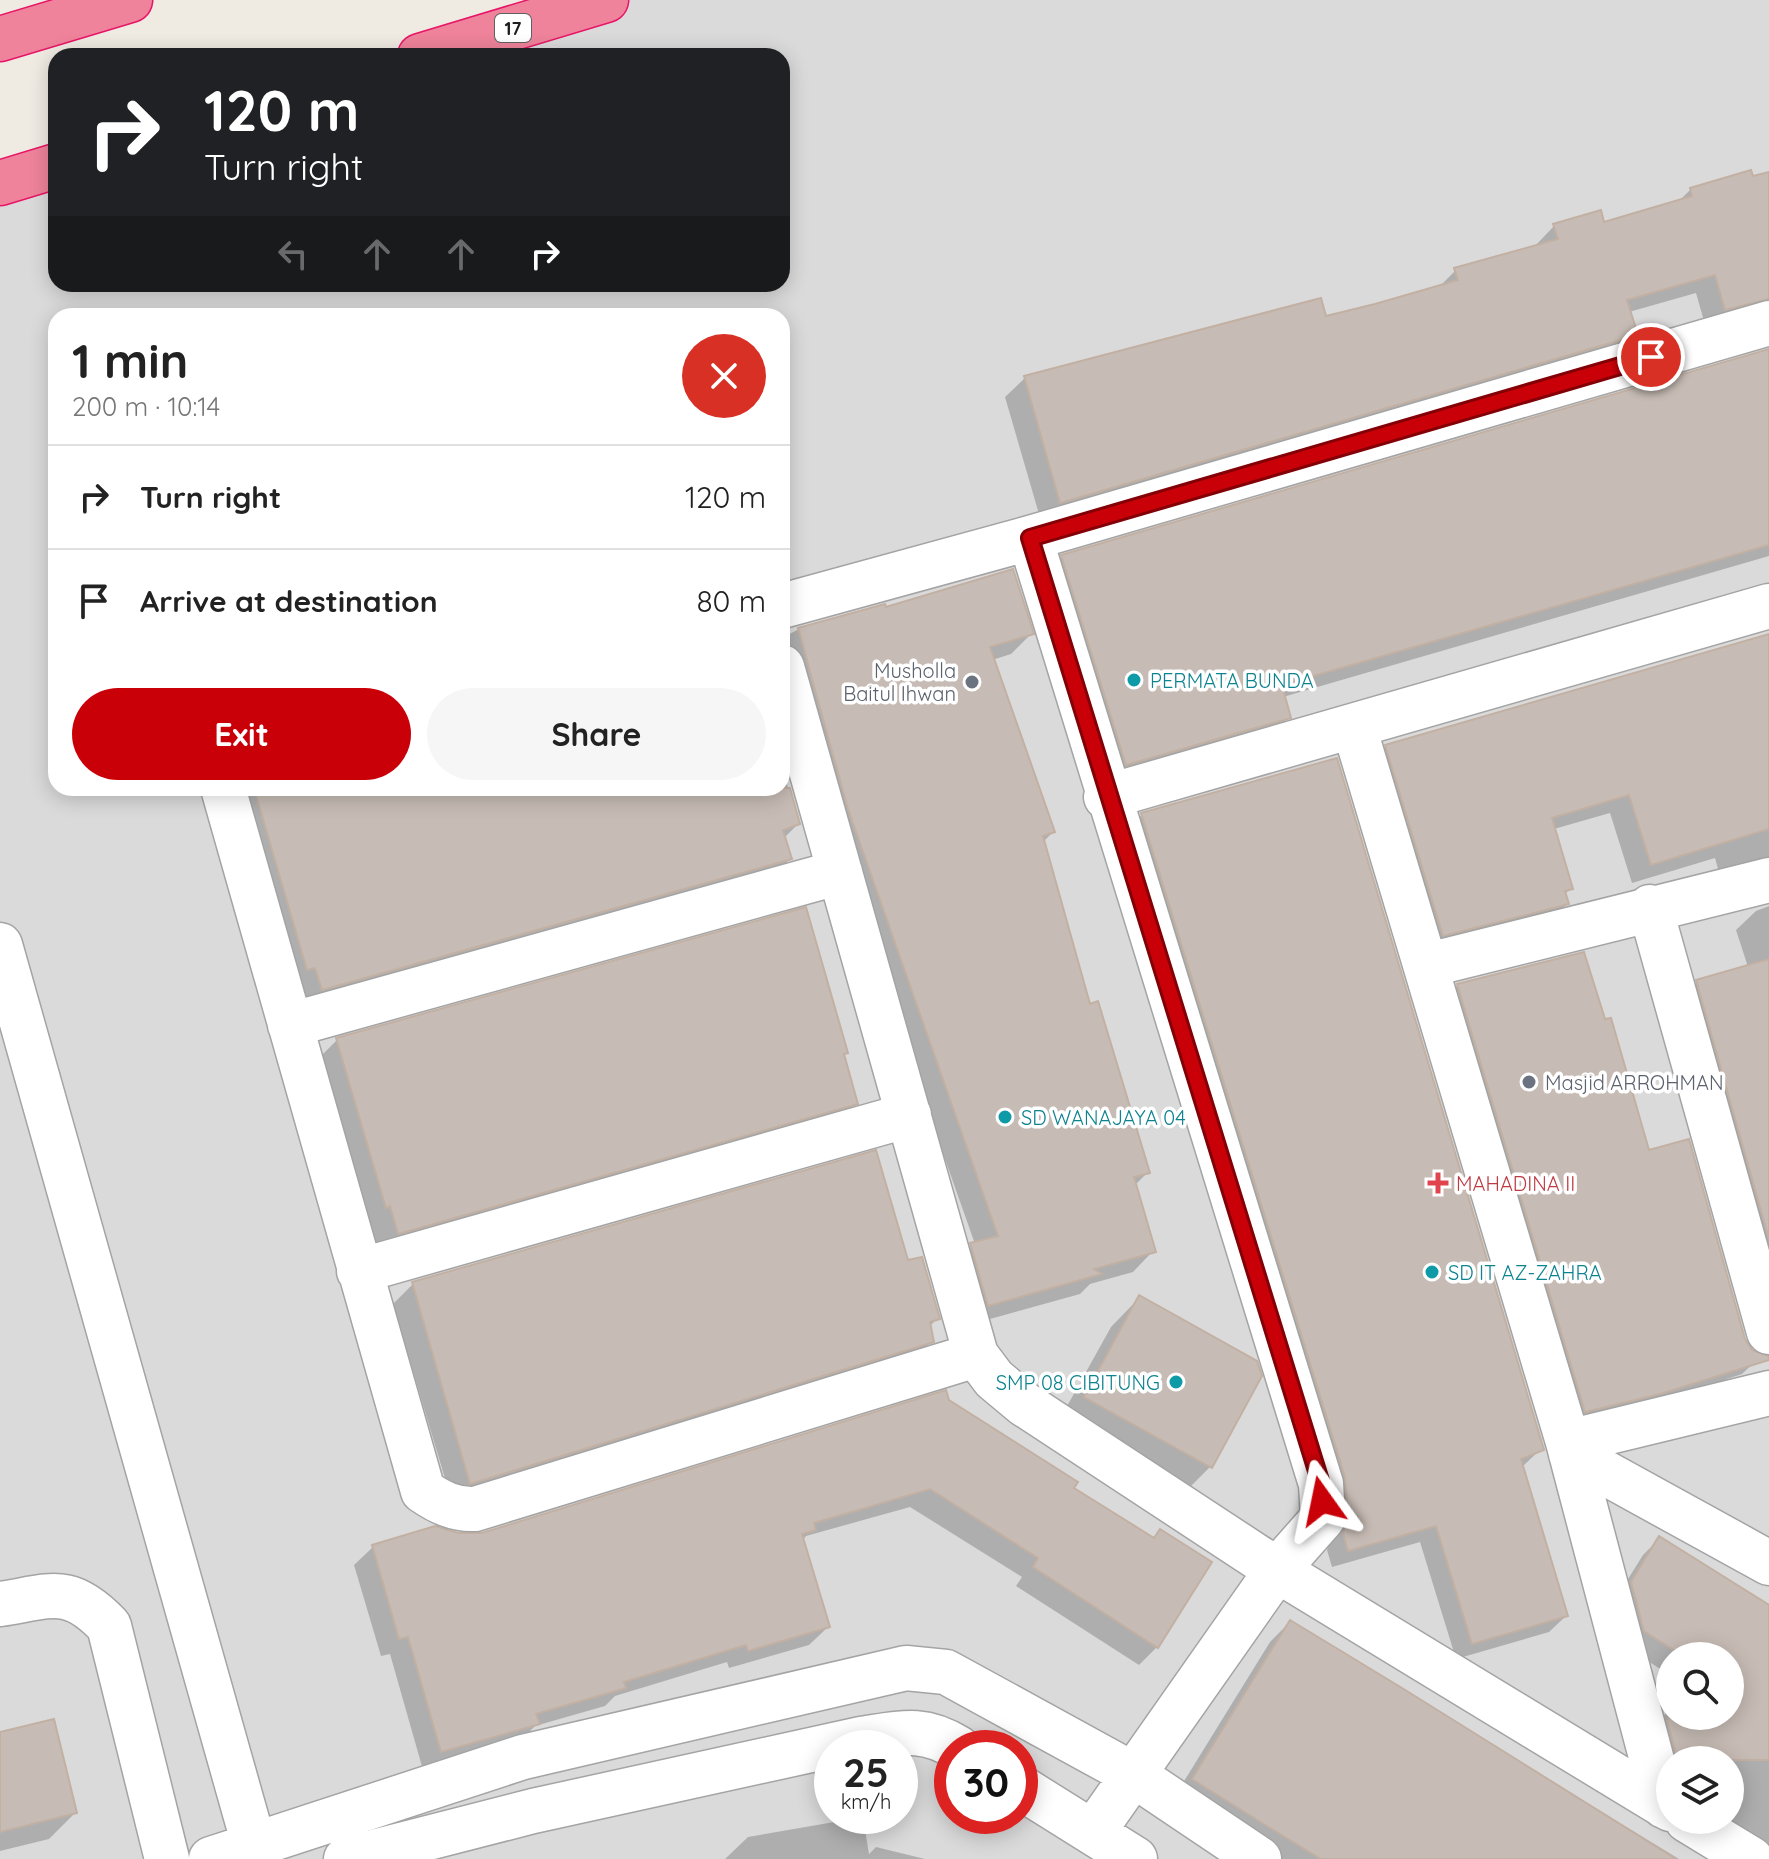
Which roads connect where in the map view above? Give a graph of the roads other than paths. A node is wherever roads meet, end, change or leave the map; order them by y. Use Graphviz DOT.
graph roads {
  1 [pos="130,0"];
  2 [pos="606,0"];
  3 [pos="0,39"];
  4 [pos="447,48"];
  5 [pos="48,168"];
  6 [pos="0,183"];
  7 [pos="1769,323"];
  8 [pos="1030,538"];
  9 [pos="790,604"];
  10 [pos="1769,606"];
  11 [pos="790,695"];
  12 [pos="1354,727"];
  13 [pos="225,796"];
  14 [pos="1106,797"];
  15 [pos="840,872"];
  16 [pos="1769,880"];
  17 [pos="1650,907"];
  18 [pos="0,945"];
  19 [pos="1428,965"];
  20 [pos="290,1025"];
  21 [pos="909,1115"];
  22 [pos="359,1271"];
  23 [pos="1769,1332"];
  24 [pos="976,1355"];
  25 [pos="1769,1393"];
  26 [pos="1570,1448"];
  27 [pos="1769,1563"];
  28 [pos="1277,1570"];
  29 [pos="0,1604"];
  30 [pos="847,1679"];
  31 [pos="859,1730"];
  32 [pos="814,1749"];
  33 [pos="1656,1749"];
  34 [pos="523,1757"];
  35 [pos="1134,1775"];
  36 [pos="1038,1798"];
  37 [pos="1656,1801"];
  38 [pos="533,1811"];
  39 [pos="1093,1832"];
  40 [pos="1710,1834"];
  41 [pos="257,1851"];
  42 [pos="167,1859"];
  43 [pos="211,1859"];
  44 [pos="346,1859"];
  45 [pos="1135,1859"];
  46 [pos="1259,1859"];
  47 [pos="1751,1859"];
  1 -- 3 [label="highway"];
  2 -- 4 [label="highway, 17"];
  5 -- 6 [label="highway"];
  7 -- 8 [label="street"];
  8 -- 9 [label="street"];
  8 -- 14 [label="street"];
  10 -- 12 [label="street"];
  11 -- 15 [label="street"];
  12 -- 14 [label="street"];
  12 -- 19 [label="street"];
  13 -- 20 [label="street"];
  14 -- 28 [label="street"];
  15 -- 20 [label="street"];
  15 -- 21 [label="street"];
  16 -- 17 [label="street"];
  17 -- 19 [label="street"];
  17 -- 23 [label="street"];
  18 -- 41 [label="street"];
  19 -- 26 [label="street"];
  20 -- 22 [label="street"];
  21 -- 22 [label="street"];
  21 -- 24 [label="street"];
  22 -- 24 [label="street"];
  24 -- 28 [label="street"];
  25 -- 26 [label="street"];
  26 -- 27 [label="street"];
  26 -- 33 [label="street"];
  28 -- 35 [label="street"];
  28 -- 37 [label="street"];
  29 -- 42 [label="street"];
  30 -- 31 [label="street"];
  30 -- 34 [label="street"];
  30 -- 35 [label="street"];
  32 -- 38 [label="street"];
  34 -- 38 [label="street"];
  34 -- 41 [label="street"];
  35 -- 39 [label="street"];
  35 -- 46 [label="street"];
  36 -- 39 [label="street"];
  38 -- 44 [label="street"];
  39 -- 45 [label="street"];
  40 -- 47 [label="street"];
  41 -- 43 [label="street"];
}
